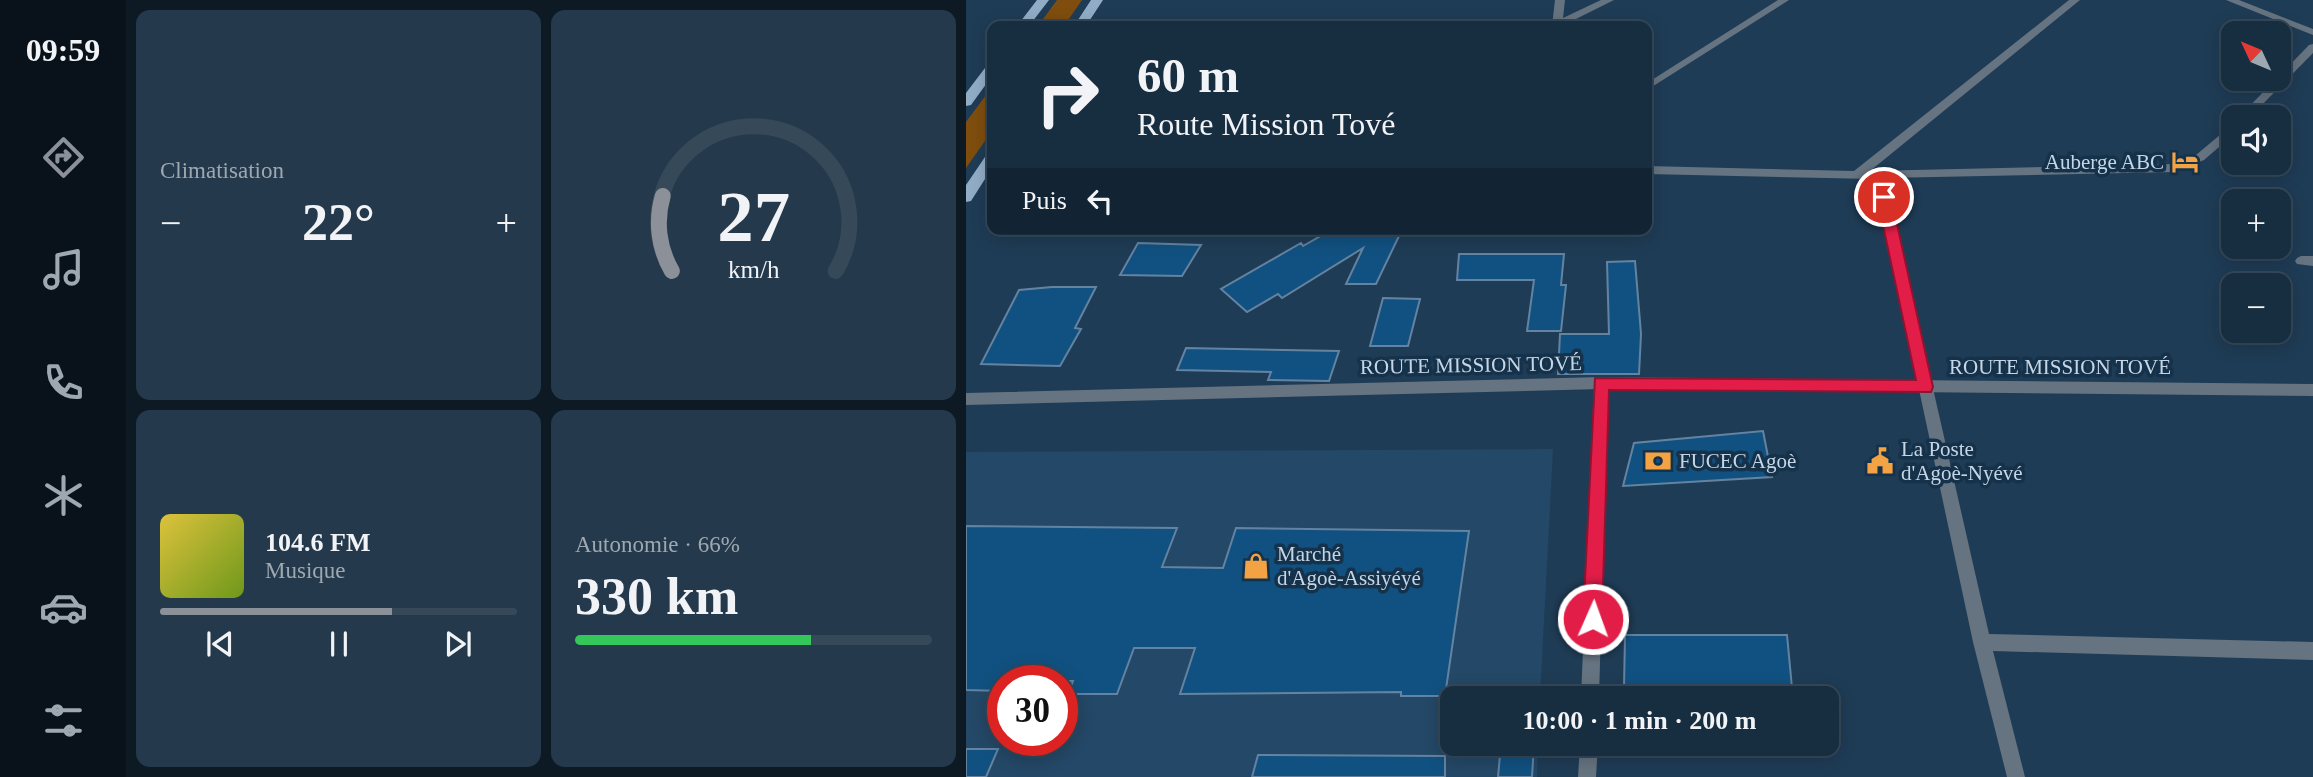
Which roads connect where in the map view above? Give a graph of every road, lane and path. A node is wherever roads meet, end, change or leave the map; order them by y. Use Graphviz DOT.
graph roads {
  1 [pos="1043,0"];
  2 [pos="1097,0"];
  3 [pos="1560,0"];
  4 [pos="1609,0"];
  5 [pos="1784,0"];
  6 [pos="2075,0"];
  7 [pos="2231,0"];
  8 [pos="1027,21"];
  9 [pos="1083,21"];
  10 [pos="1557,21"];
  11 [pos="1565,21"];
  12 [pos="2313,32"];
  13 [pos="2313,47"];
  14 [pos="987,74"];
  15 [pos="1652,84"];
  16 [pos="966,102"];
  17 [pos="2256,105"];
  18 [pos="2221,140"];
  19 [pos="987,165"];
  20 [pos="1652,170"];
  21 [pos="1879,174"];
  22 [pos="1857,175"];
  23 [pos="966,197"];
  24 [pos="1601,383"];
  25 [pos="1926,387"];
  26 [pos="2313,390"];
  27 [pos="966,399"];
  28 [pos="1982,642"];
  29 [pos="2313,651"];
  30 [pos="1590,686"];
  31 [pos="1588,756"];
  32 [pos="1587,777"];
  33 [pos="2016,777"];
  1 -- 8 [label="main road"];
  2 -- 9 [label="main road"];
  3 -- 10 [label="street"];
  4 -- 11 [label="street"];
  5 -- 15 [label="street"];
  6 -- 22 [label="street"];
  7 -- 12 [label="street"];
  13 -- 17 [label="street"];
  14 -- 16 [label="main road"];
  18 -- 21 [label="street"];
  19 -- 23 [label="main road"];
  20 -- 22 [label="street"];
  21 -- 22 [label="street"];
  21 -- 25 [label="street"];
  24 -- 25 [label="street, ROUTE MISSION TOVÉ"];
  24 -- 27 [label="street, ROUTE MISSION TOVÉ"];
  24 -- 30 [label="street"];
  25 -- 26 [label="street, ROUTE MISSION TOVÉ"];
  25 -- 28 [label="street"];
  28 -- 29 [label="street"];
  28 -- 33 [label="street"];
  31 -- 32 [label="street"];
}
